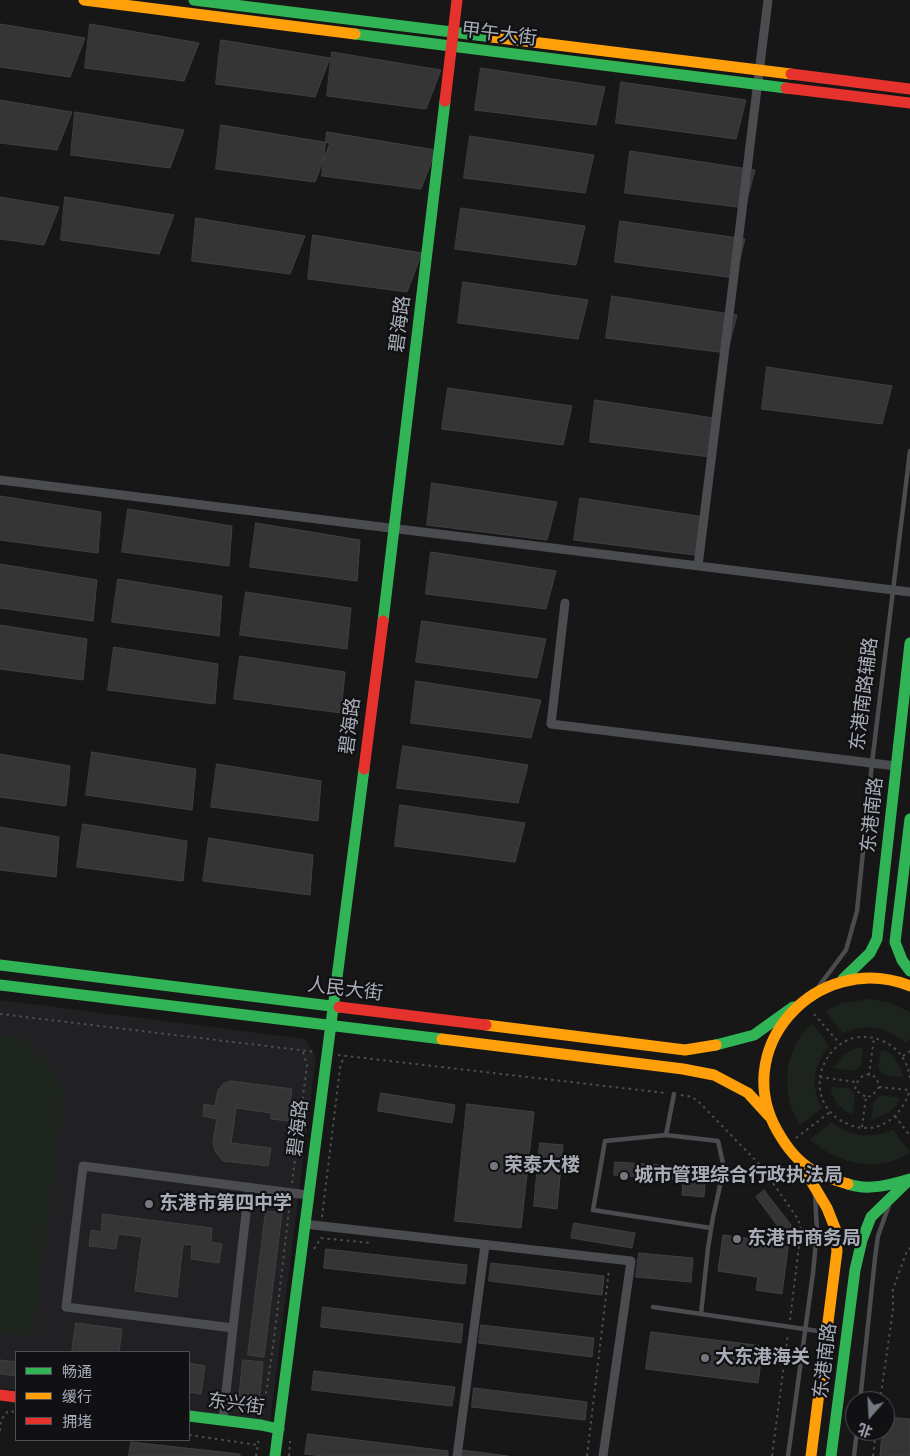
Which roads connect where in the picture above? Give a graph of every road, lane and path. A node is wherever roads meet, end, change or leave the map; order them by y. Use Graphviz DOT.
graph roads {
  1 [pos="84,0"];
  2 [pos="194,0"];
  3 [pos="457,0"];
  4 [pos="768,0"];
  5 [pos="453,32"];
  6 [pos="451,46"];
  7 [pos="759,70"];
  8 [pos="758,84"];
  9 [pos="910,88"];
  10 [pos="910,103"];
  11 [pos="910,451"];
  12 [pos="0,480"];
  13 [pos="395,528"];
  14 [pos="698,566"];
  15 [pos="893,590"];
  16 [pos="910,592"];
  17 [pos="565,603"];
  18 [pos="910,643"];
  19 [pos="872,763"];
  20 [pos="896,766"];
  21 [pos="910,819"];
  22 [pos="0,965"];
  23 [pos="910,971"];
  24 [pos="843,979"];
  25 [pos="0,984"];
  26 [pos="910,986"];
  27 [pos="816,990"];
  28 [pos="332,1006"];
  29 [pos="794,1007"];
  30 [pos="0,1014"];
  31 [pos="814,1014"];
  32 [pos="330,1025"];
  33 [pos="874,1038"];
  34 [pos="840,1044"];
  35 [pos="302,1049"];
  36 [pos="910,1051"];
  37 [pos="326,1053"];
  38 [pos="344,1056"];
  39 [pos="903,1056"];
  40 [pos="869,1075"];
  41 [pos="820,1077"];
  42 [pos="910,1078"];
  43 [pos="856,1082"];
  44 [pos="879,1087"];
  45 [pos="910,1090"];
  46 [pos="674,1094"];
  47 [pos="866,1097"];
  48 [pos="830,1112"];
  49 [pos="768,1116"];
  50 [pos="895,1116"];
  51 [pos="862,1127"];
  52 [pos="666,1135"];
  53 [pos="910,1136"];
  54 [pos="796,1138"];
  55 [pos="800,1162"];
  56 [pos="910,1179"];
  57 [pos="814,1185"];
  58 [pos="249,1187"];
  59 [pos="291,1193"];
  60 [pos="308,1195"];
  61 [pos="893,1195"];
  62 [pos="304,1224"];
  63 [pos="321,1226"];
  64 [pos="711,1228"];
  65 [pos="321,1238"];
  66 [pos="379,1244"];
  67 [pos="485,1244"];
  68 [pos="910,1248"];
  69 [pos="310,1255"];
  70 [pos="610,1270"];
  71 [pos="653,1307"];
  72 [pos="701,1314"];
  73 [pos="789,1327"];
  74 [pos="233,1328"];
  75 [pos="806,1329"];
  76 [pos="827,1332"];
  77 [pos="861,1391"];
  78 [pos="881,1391"];
  79 [pos="0,1395"];
  80 [pos="15,1397"];
  81 [pos="15,1412"];
  82 [pos="190,1416"];
  83 [pos="223,1420"];
  84 [pos="261,1425"];
  85 [pos="279,1429"];
  86 [pos="0,1431"];
  87 [pos="190,1436"];
  88 [pos="291,1437"];
  89 [pos="856,1441"];
  90 [pos="874,1441"];
  91 [pos="258,1445"];
  92 [pos="256,1456"];
  93 [pos="276,1456"];
  94 [pos="289,1456"];
  95 [pos="457,1456"];
  96 [pos="587,1456"];
  97 [pos="603,1456"];
  98 [pos="772,1456"];
  99 [pos="788,1456"];
  100 [pos="811,1456"];
  101 [pos="831,1456"];
  102 [pos="854,1456"];
  103 [pos="872,1456"];
  1 -- 6 [label="street, 甲午大街"];
  2 -- 5 [label="street, 甲午大街"];
  3 -- 5 [label="street, 碧海路"];
  4 -- 7 [label="street"];
  5 -- 6 [label="street, 碧海路"];
  5 -- 7 [label="street, 甲午大街"];
  6 -- 8 [label="street, 甲午大街"];
  6 -- 13 [label="street, 碧海路"];
  7 -- 8 [label="street"];
  7 -- 9 [label="street, 甲午大街"];
  8 -- 10 [label="street, 甲午大街"];
  8 -- 14 [label="street"];
  11 -- 15 [label="lane, 东港南路辅路"];
  12 -- 13 [label="street"];
  13 -- 14 [label="street"];
  13 -- 28 [label="street, 碧海路"];
  14 -- 15 [label="street"];
  15 -- 16 [label="street"];
  15 -- 19 [label="lane, 东港南路辅路"];
  17 -- 19 [label="street"];
  18 -- 20 [label="street, 东港南路"];
  19 -- 20 [label="street"];
  19 -- 27 [label="lane, 东港南路辅路"];
  20 -- 24 [label="street, 东港南路"];
  21 -- 23 [label="street, 东港南路"];
  22 -- 28 [label="street, 人民大街"];
  24 -- 26 [label="street"];
  24 -- 27 [label="street"];
  25 -- 32 [label="street, 人民大街"];
  27 -- 29 [label="street"];
  28 -- 29 [label="street, 人民大街"];
  28 -- 32 [label="street, 碧海路"];
  29 -- 49 [label="street"];
  30 -- 35 [label="path"];
  31 -- 34 [label="path"];
  32 -- 37 [label="street, 碧海路"];
  32 -- 49 [label="street, 人民大街"];
  33 -- 34 [label="path"];
  33 -- 39 [label="path"];
  33 -- 40 [label="path"];
  34 -- 41 [label="path"];
  35 -- 37 [label="path"];
  35 -- 59 [label="path"];
  36 -- 39 [label="path"];
  37 -- 38 [label="path"];
  37 -- 60 [label="street, 碧海路"];
  38 -- 46 [label="path"];
  38 -- 63 [label="path"];
  39 -- 42 [label="path"];
  40 -- 43 [label="path"];
  40 -- 44 [label="path"];
  41 -- 43 [label="path"];
  41 -- 48 [label="path"];
  43 -- 47 [label="path"];
  44 -- 45 [label="path"];
  44 -- 47 [label="path"];
  45 -- 50 [label="path"];
  46 -- 52 [label="lane"];
  46 -- 73 [label="path"];
  47 -- 51 [label="path"];
  48 -- 51 [label="path"];
  48 -- 54 [label="path"];
  49 -- 55 [label="street"];
  50 -- 51 [label="path"];
  50 -- 53 [label="path"];
  52 -- 64 [label="lane"];
  52 -- 64 [label="lane"];
  55 -- 56 [label="street"];
  55 -- 57 [label="street, 东港南路"];
  56 -- 61 [label="street, 东港南路"];
  57 -- 75 [label="lane"];
  57 -- 76 [label="street, 东港南路"];
  58 -- 59 [label="street"];
  58 -- 74 [label="street"];
  58 -- 74 [label="street"];
  59 -- 60 [label="street"];
  59 -- 84 [label="path"];
  60 -- 62 [label="street, 碧海路"];
  61 -- 77 [label="lane"];
  61 -- 101 [label="street, 东港南路"];
  62 -- 63 [label="street"];
  62 -- 85 [label="street, 碧海路"];
  63 -- 65 [label="path"];
  63 -- 67 [label="street"];
  64 -- 72 [label="lane"];
  65 -- 66 [label="path"];
  65 -- 69 [label="path"];
  67 -- 95 [label="street"];
  67 -- 97 [label="street"];
  68 -- 78 [label="path"];
  70 -- 96 [label="path"];
  71 -- 72 [label="lane"];
  72 -- 73 [label="lane"];
  73 -- 75 [label="lane"];
  73 -- 98 [label="path"];
  74 -- 83 [label="street"];
  75 -- 76 [label="lane"];
  75 -- 99 [label="lane"];
  76 -- 100 [label="street, 东港南路"];
  79 -- 80 [label="street"];
  81 -- 86 [label="path"];
  82 -- 83 [label="street, 东兴街"];
  83 -- 84 [label="street, 东兴街"];
  84 -- 85 [label="street, 东兴街"];
  84 -- 91 [label="path"];
  85 -- 93 [label="street, 碧海路"];
  87 -- 91 [label="path"];
  88 -- 94 [label="path"];
  89 -- 102 [label="lane"];
  90 -- 103 [label="path"];
  91 -- 92 [label="path"];
}
